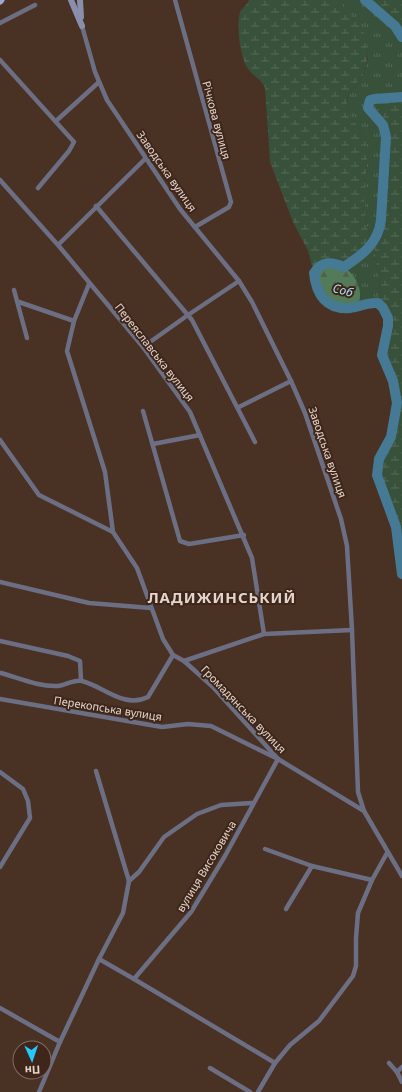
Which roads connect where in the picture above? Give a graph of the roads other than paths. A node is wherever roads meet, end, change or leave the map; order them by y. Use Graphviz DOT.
graph roads {
  1 [pos="71,0"];
  2 [pos="80,0"];
  3 [pos="175,0"];
  4 [pos="35,6"];
  5 [pos="0,23"];
  6 [pos="82,26"];
  7 [pos="0,60"];
  8 [pos="99,82"];
  9 [pos="56,121"];
  10 [pos="145,159"];
  11 [pos="0,180"];
  12 [pos="38,188"];
  13 [pos="96,206"];
  14 [pos="195,227"];
  15 [pos="58,245"];
  16 [pos="239,281"];
  17 [pos="89,284"];
  18 [pos="14,290"];
  19 [pos="19,302"];
  20 [pos="188,315"];
  21 [pos="74,321"];
  22 [pos="27,338"];
  23 [pos="143,347"];
  24 [pos="292,381"];
  25 [pos="239,408"];
  26 [pos="143,411"];
  27 [pos="200,435"];
  28 [pos="0,440"];
  29 [pos="255,442"];
  30 [pos="154,444"];
  31 [pos="112,532"];
  32 [pos="244,535"];
  33 [pos="0,582"];
  34 [pos="151,608"];
  35 [pos="352,630"];
  36 [pos="264,634"];
  37 [pos="0,641"];
  38 [pos="173,655"];
  39 [pos="184,661"];
  40 [pos="1,673"];
  41 [pos="81,680"];
  42 [pos="0,699"];
  43 [pos="278,758"];
  44 [pos="96,771"];
  45 [pos="0,772"];
  46 [pos="252,803"];
  47 [pos="364,811"];
  48 [pos="265,849"];
  49 [pos="387,852"];
  50 [pos="312,866"];
  51 [pos="0,868"];
  52 [pos="402,876"];
  53 [pos="372,880"];
  54 [pos="129,881"];
  55 [pos="286,909"];
  56 [pos="99,959"];
  57 [pos="134,979"];
  58 [pos="0,1008"];
  59 [pos="60,1042"];
  60 [pos="275,1063"];
  61 [pos="389,1063"];
  62 [pos="402,1067"];
  63 [pos="210,1068"];
  64 [pos="397,1072"];
  65 [pos="402,1082"];
  66 [pos="39,1092"];
  67 [pos="250,1092"];
  68 [pos="258,1092"];
  1 -- 6 [label="street, Заводська вулиця"];
  2 -- 6 [label="street, Заводська вулиця"];
  3 -- 14 [label="street, Річкова вулиця"];
  4 -- 5 [label="street"];
  6 -- 8 [label="street, Заводська вулиця"];
  7 -- 9 [label="street"];
  8 -- 9 [label="street"];
  8 -- 10 [label="street, Заводська вулиця"];
  9 -- 12 [label="street"];
  10 -- 13 [label="street"];
  10 -- 14 [label="street, Заводська вулиця"];
  11 -- 15 [label="street, Переяславська вулиця"];
  13 -- 15 [label="street"];
  13 -- 20 [label="street"];
  14 -- 16 [label="street, Заводська вулиця"];
  15 -- 17 [label="street, Переяславська вулиця"];
  16 -- 20 [label="street"];
  16 -- 24 [label="street, Заводська вулиця"];
  17 -- 21 [label="street"];
  17 -- 23 [label="street, Переяславська вулиця"];
  18 -- 19 [label="street"];
  19 -- 21 [label="street"];
  19 -- 22 [label="street"];
  20 -- 23 [label="street"];
  20 -- 25 [label="street"];
  21 -- 31 [label="street"];
  23 -- 27 [label="street, Переяславська вулиця"];
  24 -- 25 [label="street"];
  24 -- 35 [label="street, Заводська вулиця"];
  25 -- 29 [label="street"];
  26 -- 30 [label="street"];
  27 -- 30 [label="street"];
  27 -- 32 [label="street, Переяславська вулиця"];
  28 -- 31 [label="street, Громадянська вулиця"];
  30 -- 32 [label="street"];
  31 -- 34 [label="street, Громадянська вулиця"];
  32 -- 36 [label="street, Переяславська вулиця"];
  33 -- 34 [label="street"];
  34 -- 38 [label="street, Громадянська вулиця"];
  35 -- 36 [label="street"];
  35 -- 47 [label="street, Заводська вулиця"];
  36 -- 39 [label="street"];
  37 -- 41 [label="street"];
  38 -- 39 [label="street, Громадянська вулиця"];
  38 -- 41 [label="street"];
  39 -- 43 [label="street, Громадянська вулиця"];
  40 -- 41 [label="street"];
  42 -- 43 [label="street, Перекопська вулиця"];
  43 -- 46 [label="street, вулиця Високовича"];
  43 -- 47 [label="street, Громадянська вулиця"];
  44 -- 54 [label="street"];
  45 -- 51 [label="street"];
  46 -- 54 [label="street"];
  46 -- 57 [label="street, вулиця Високовича"];
  47 -- 49 [label="street, Заводська вулиця"];
  48 -- 50 [label="street"];
  49 -- 52 [label="street, Заводська вулиця"];
  49 -- 53 [label="street"];
  50 -- 53 [label="street"];
  50 -- 55 [label="street"];
  53 -- 60 [label="street"];
  54 -- 56 [label="street"];
  56 -- 57 [label="street"];
  56 -- 59 [label="street"];
  57 -- 60 [label="street"];
  58 -- 59 [label="street"];
  59 -- 66 [label="street"];
  60 -- 68 [label="street"];
  61 -- 64 [label="street"];
  62 -- 64 [label="street"];
  63 -- 67 [label="street"];
  64 -- 65 [label="street"];
}
